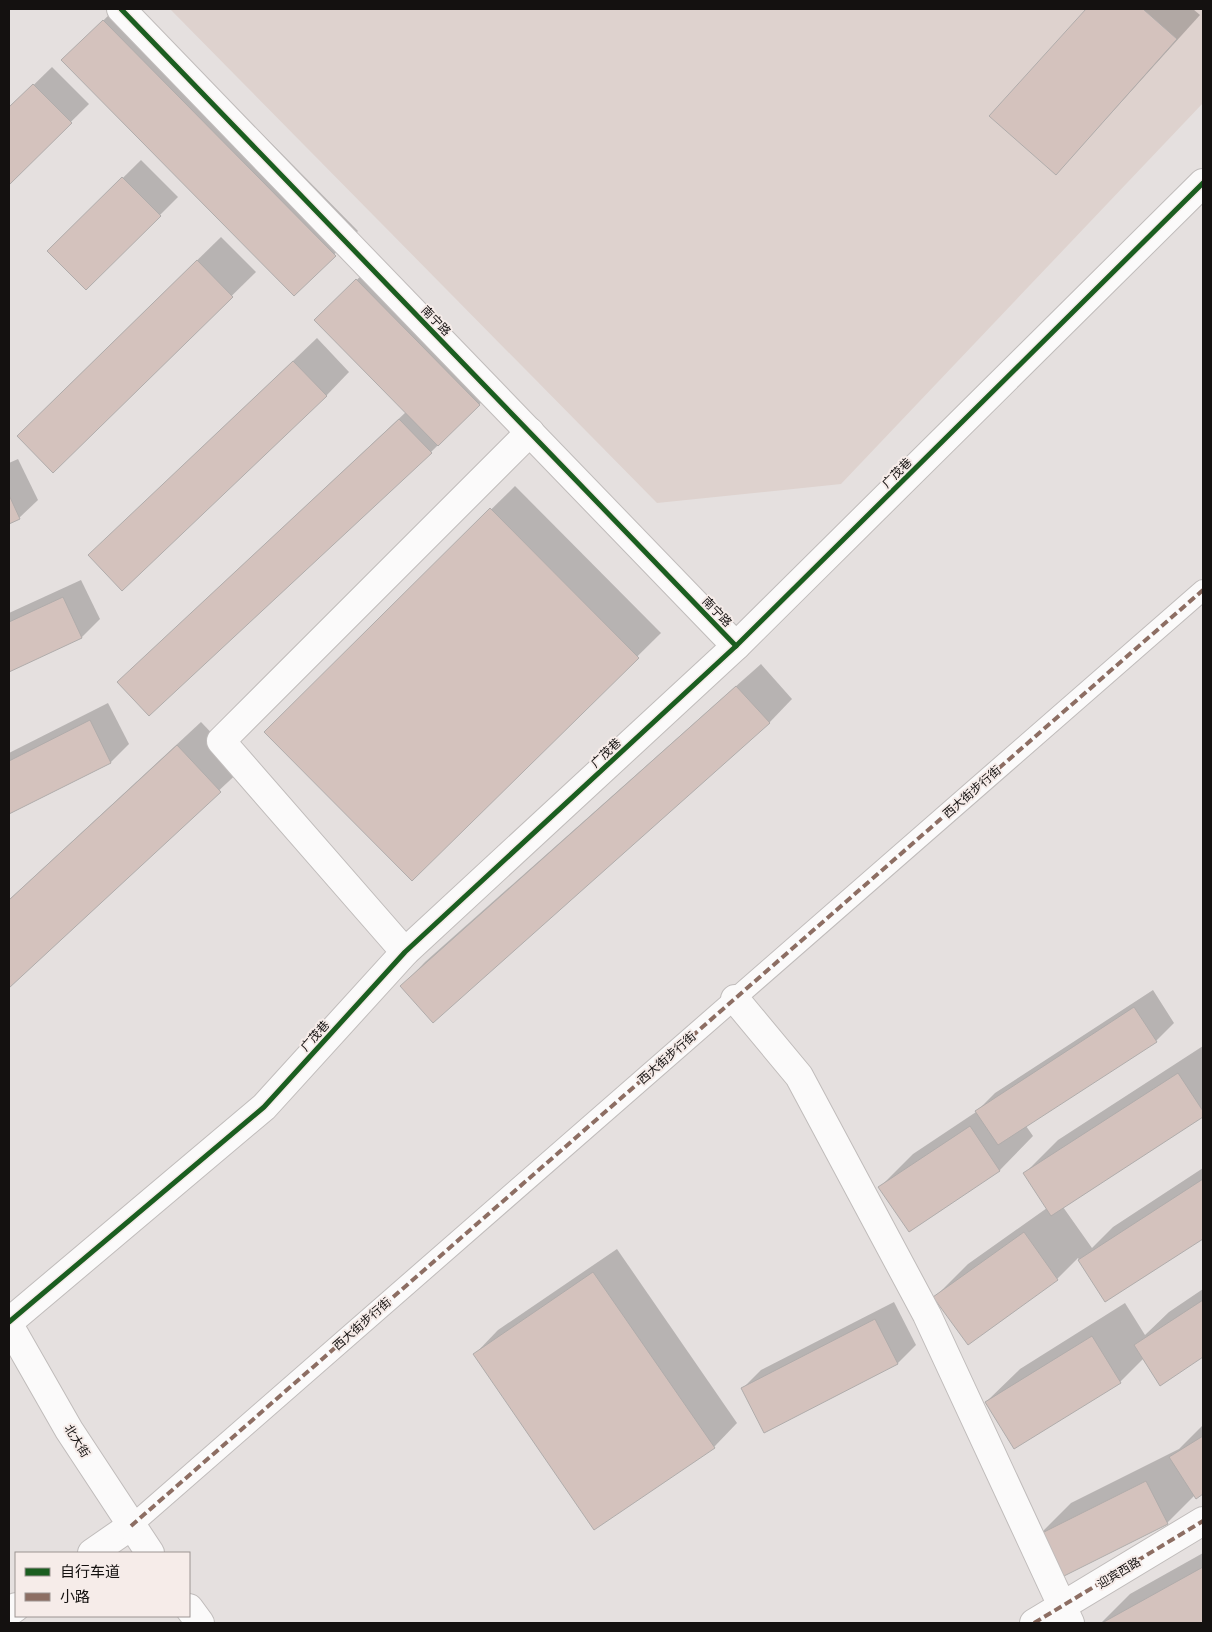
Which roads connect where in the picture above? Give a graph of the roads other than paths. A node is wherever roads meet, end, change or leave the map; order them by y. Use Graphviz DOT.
graph roads {
  1 [pos="122,9"];
  2 [pos="1203,183"];
  3 [pos="530,432"];
  4 [pos="1203,590"];
  5 [pos="736,646"];
  6 [pos="405,952"];
  7 [pos="735,998"];
  8 [pos="9,1324"];
  9 [pos="1203,1521"];
  10 [pos="131,1526"];
  11 [pos="93,1552"];
  12 [pos="149,1552"];
  13 [pos="190,1609"];
  14 [pos="1066,1615"];
  15 [pos="200,1623"];
  16 [pos="1034,1623"];
  1 -- 3 [label="street, 南宁路"];
  2 -- 5 [label="street, 广茂巷"];
  3 -- 5 [label="street, 南宁路"];
  3 -- 6 [label="street"];
  4 -- 7 [label="street, 西大街步行街"];
  5 -- 6 [label="street, 广茂巷"];
  6 -- 8 [label="street, 广茂巷"];
  7 -- 10 [label="street, 西大街步行街"];
  7 -- 14 [label="street"];
  8 -- 10 [label="street, 北大街"];
  9 -- 14 [label="street, 迎宾西路"];
  10 -- 11 [label="street"];
  10 -- 12 [label="street, 北大街"];
  13 -- 15 [label="street"];
  14 -- 16 [label="street, 迎宾西路"];
}
